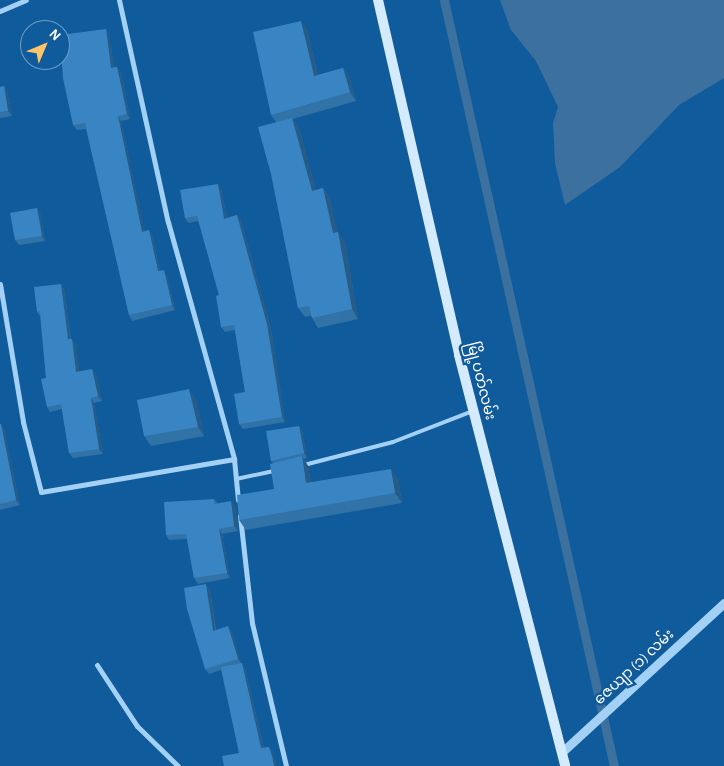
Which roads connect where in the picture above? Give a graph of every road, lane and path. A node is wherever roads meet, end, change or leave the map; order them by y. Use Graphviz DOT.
graph roads {
  1 [pos="26,0"];
  2 [pos="119,0"];
  3 [pos="378,0"];
  4 [pos="0,11"];
  5 [pos="0,284"];
  6 [pos="473,410"];
  7 [pos="234,459"];
  8 [pos="299,466"];
  9 [pos="281,470"];
  10 [pos="236,479"];
  11 [pos="724,603"];
  12 [pos="97,665"];
  13 [pos="562,752"];
  14 [pos="178,766"];
  15 [pos="286,766"];
  16 [pos="565,766"];
  1 -- 4 [label="street"];
  2 -- 7 [label="street"];
  3 -- 6 [label="main road, မြို့ပတ်လမ်း"];
  5 -- 7 [label="street"];
  6 -- 8 [label="lane"];
  6 -- 13 [label="main road, မြို့ပတ်လမ်း"];
  7 -- 10 [label="street"];
  9 -- 10 [label="lane"];
  10 -- 15 [label="street"];
  11 -- 13 [label="street, ဇေယျာ (၁) လမ်း"];
  12 -- 14 [label="street"];
  13 -- 16 [label="main road, မြို့ပတ်လမ်း"];
}
